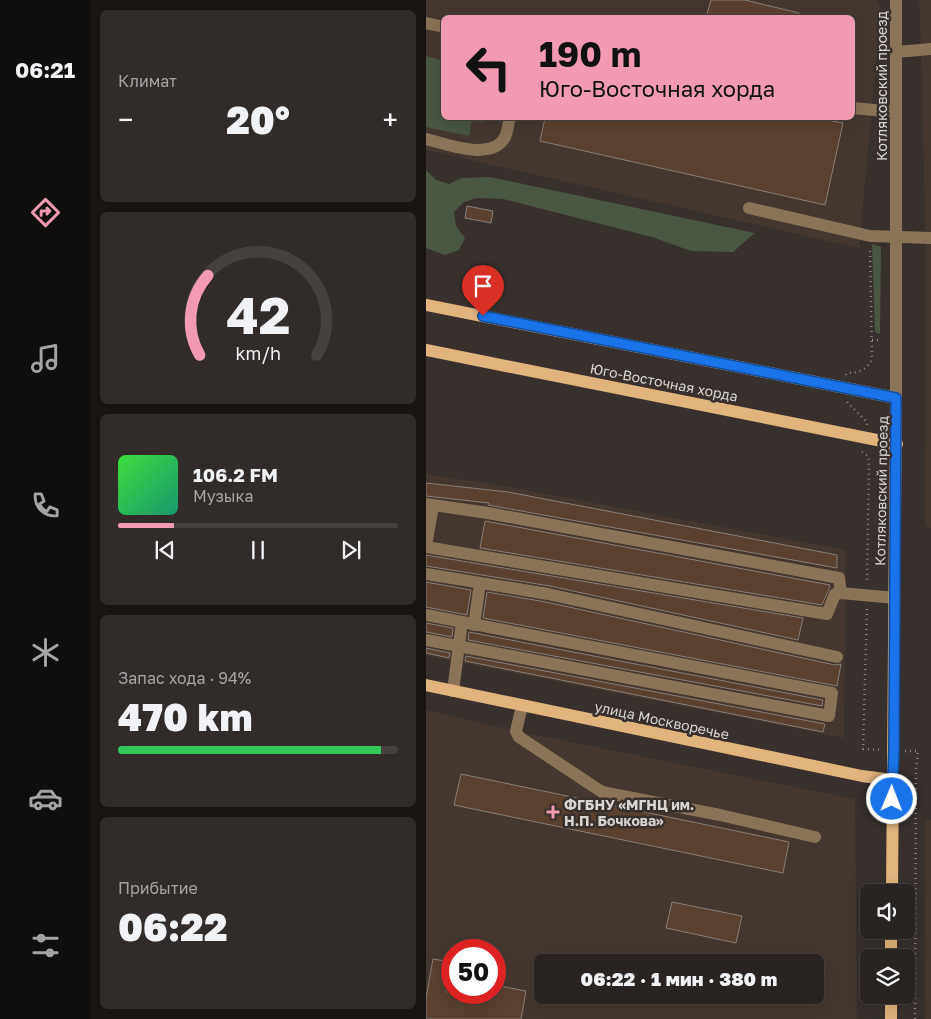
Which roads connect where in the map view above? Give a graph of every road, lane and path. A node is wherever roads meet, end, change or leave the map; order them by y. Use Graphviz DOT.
graph roads {
  1 [pos="896,0"];
  2 [pos="426,23"];
  3 [pos="441,26"];
  4 [pos="931,50"];
  5 [pos="896,52"];
  6 [pos="855,108"];
  7 [pos="896,112"];
  8 [pos="509,120"];
  9 [pos="426,139"];
  10 [pos="749,208"];
  11 [pos="870,236"];
  12 [pos="895,237"];
  13 [pos="931,238"];
  14 [pos="426,305"];
  15 [pos="872,340"];
  16 [pos="880,340"];
  17 [pos="426,350"];
  18 [pos="846,376"];
  19 [pos="842,398"];
  20 [pos="896,398"];
  21 [pos="866,428"];
  22 [pos="896,444"];
  23 [pos="429,505"];
  24 [pos="426,546"];
  25 [pos="426,574"];
  26 [pos="480,583"];
  27 [pos="841,593"];
  28 [pos="895,598"];
  29 [pos="426,616"];
  30 [pos="468,624"];
  31 [pos="426,640"];
  32 [pos="460,646"];
  33 [pos="837,657"];
  34 [pos="426,685"];
  35 [pos="453,690"];
  36 [pos="522,706"];
  37 [pos="892,780"];
  38 [pos="815,837"];
  39 [pos="892,884"];
  40 [pos="891,1004"];
  41 [pos="891,1019"];
  1 -- 5 [label="street, Котляковский проезд"];
  2 -- 3 [label="street"];
  4 -- 5 [label="street"];
  5 -- 7 [label="street, Котляковский проезд"];
  6 -- 7 [label="street"];
  7 -- 12 [label="street, Котляковский проезд"];
  8 -- 9 [label="street"];
  10 -- 11 [label="street"];
  11 -- 12 [label="street"];
  11 -- 15 [label="path"];
  12 -- 13 [label="street"];
  12 -- 20 [label="street, Котляковский проезд"];
  14 -- 20 [label="main road"];
  15 -- 16 [label="path"];
  15 -- 18 [label="path"];
  17 -- 22 [label="main road, Юго-Восточная хорда"];
  19 -- 21 [label="path"];
  20 -- 22 [label="main road, Котляковский проезд"];
  22 -- 28 [label="main road, Котляковский проезд"];
  23 -- 24 [label="street"];
  23 -- 27 [label="street"];
  24 -- 27 [label="street"];
  25 -- 26 [label="street"];
  26 -- 30 [label="street"];
  26 -- 33 [label="street"];
  27 -- 28 [label="street"];
  28 -- 37 [label="main road, Котляковский проезд"];
  29 -- 30 [label="street"];
  30 -- 32 [label="street"];
  30 -- 32 [label="street"];
  31 -- 32 [label="street"];
  32 -- 35 [label="street"];
  34 -- 35 [label="main road, улица Москворечье"];
  35 -- 36 [label="main road, улица Москворечье"];
  36 -- 37 [label="main road, улица Москворечье"];
  36 -- 38 [label="street"];
  37 -- 39 [label="main road, Котляковский проезд"];
  40 -- 41 [label="main road"];
}
